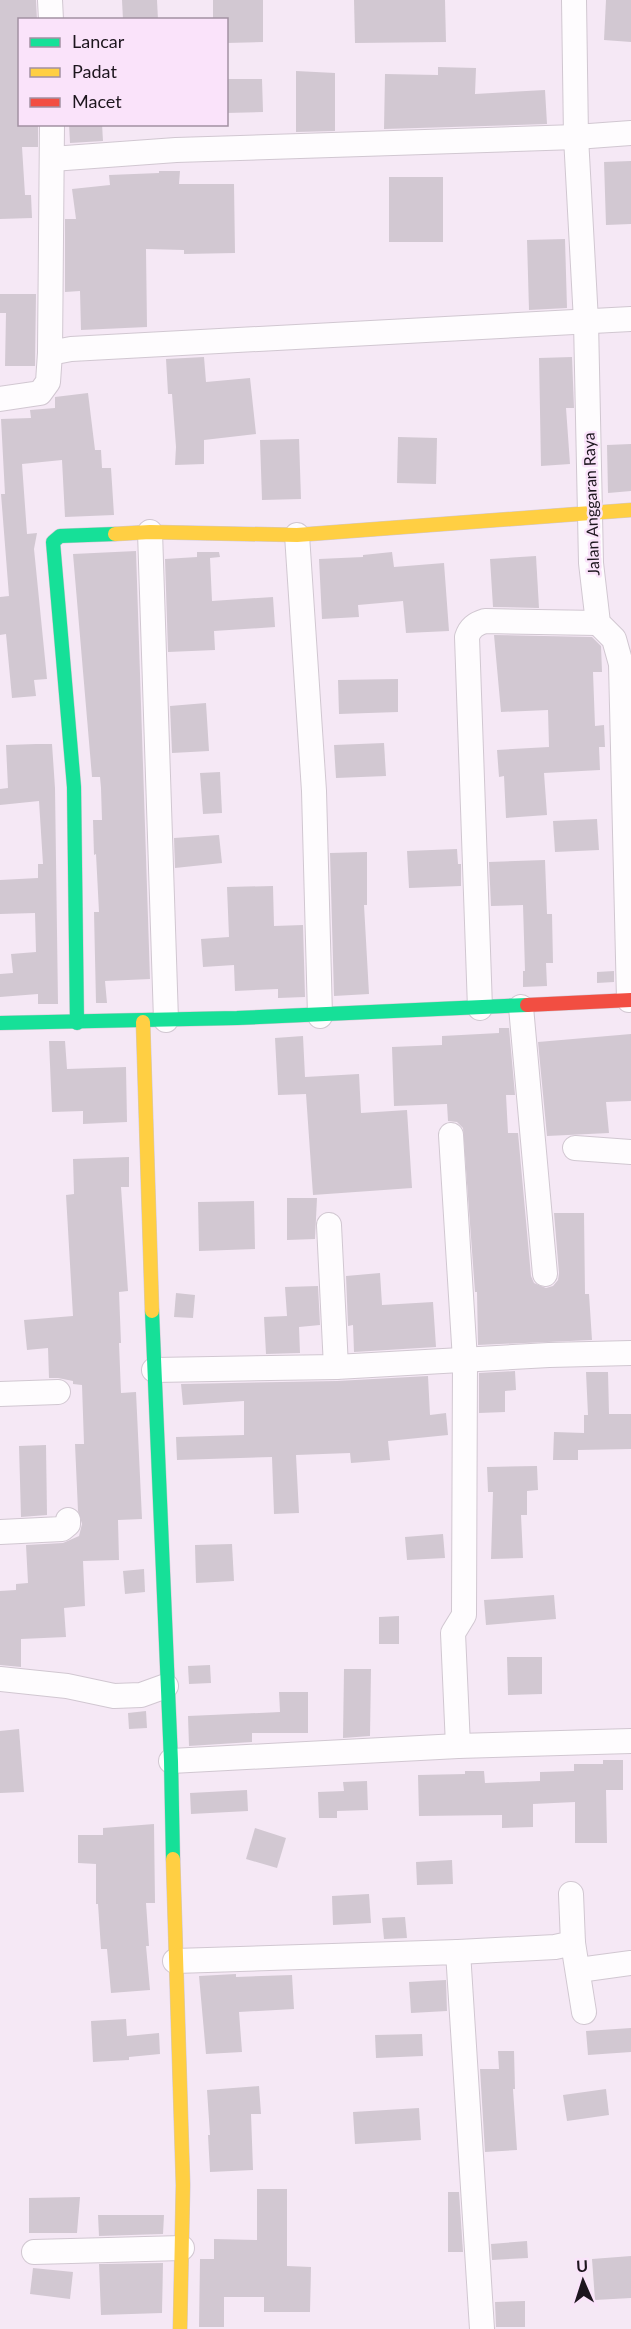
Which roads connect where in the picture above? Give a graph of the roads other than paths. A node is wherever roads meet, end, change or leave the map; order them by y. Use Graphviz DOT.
graph roads {
  1 [pos="50,0"];
  2 [pos="574,0"];
  3 [pos="51,18"];
  4 [pos="52,126"];
  5 [pos="631,133"];
  6 [pos="576,137"];
  7 [pos="52,159"];
  8 [pos="631,319"];
  9 [pos="586,321"];
  10 [pos="50,353"];
  11 [pos="0,399"];
  12 [pos="631,510"];
  13 [pos="590,512"];
  14 [pos="150,532"];
  15 [pos="297,535"];
  16 [pos="598,623"];
  17 [pos="630,1000"];
  18 [pos="521,1007"];
  19 [pos="480,1008"];
  20 [pos="320,1016"];
  21 [pos="154,1021"];
  22 [pos="0,1023"];
  23 [pos="77,1023"];
  24 [pos="451,1135"];
  25 [pos="575,1148"];
  26 [pos="631,1152"];
  27 [pos="329,1225"];
  28 [pos="545,1274"];
  29 [pos="631,1353"];
  30 [pos="465,1360"];
  31 [pos="336,1367"];
  32 [pos="154,1370"];
  33 [pos="58,1392"];
  34 [pos="0,1394"];
  35 [pos="68,1520"];
  36 [pos="0,1533"];
  37 [pos="0,1679"];
  38 [pos="166,1686"];
  39 [pos="631,1741"];
  40 [pos="458,1746"];
  41 [pos="171,1761"];
  42 [pos="571,1894"];
  43 [pos="573,1943"];
  44 [pos="458,1952"];
  45 [pos="175,1961"];
  46 [pos="631,1963"];
  47 [pos="579,1970"];
  48 [pos="584,2012"];
  49 [pos="182,2248"];
  50 [pos="34,2252"];
  51 [pos="180,2329"];
  52 [pos="482,2329"];
  1 -- 3 [label="street"];
  2 -- 6 [label="street, Jalan Anggaran Raya"];
  4 -- 7 [label="street"];
  5 -- 6 [label="street"];
  6 -- 7 [label="street"];
  6 -- 9 [label="street, Jalan Anggaran Raya"];
  7 -- 10 [label="street"];
  8 -- 9 [label="street"];
  9 -- 10 [label="street"];
  9 -- 13 [label="street, Jalan Anggaran Raya"];
  10 -- 11 [label="street"];
  12 -- 13 [label="street"];
  13 -- 15 [label="street"];
  13 -- 16 [label="street, Jalan Anggaran Raya"];
  14 -- 15 [label="street"];
  14 -- 21 [label="street"];
  14 -- 23 [label="street"];
  15 -- 20 [label="street"];
  16 -- 17 [label="street"];
  16 -- 19 [label="street"];
  17 -- 18 [label="street"];
  18 -- 19 [label="street"];
  18 -- 28 [label="street"];
  19 -- 20 [label="street"];
  20 -- 21 [label="street"];
  21 -- 23 [label="street"];
  21 -- 32 [label="street"];
  22 -- 23 [label="street"];
  24 -- 30 [label="street"];
  25 -- 26 [label="street"];
  27 -- 31 [label="street"];
  29 -- 30 [label="street"];
  30 -- 31 [label="street"];
  30 -- 40 [label="street"];
  31 -- 32 [label="street"];
  32 -- 38 [label="street"];
  33 -- 34 [label="street"];
  35 -- 36 [label="street"];
  37 -- 38 [label="street"];
  38 -- 41 [label="street"];
  39 -- 40 [label="street"];
  40 -- 41 [label="street"];
  41 -- 45 [label="street"];
  42 -- 43 [label="street"];
  43 -- 44 [label="street"];
  43 -- 47 [label="street"];
  44 -- 45 [label="street"];
  44 -- 52 [label="street"];
  45 -- 49 [label="street"];
  46 -- 47 [label="street"];
  47 -- 48 [label="street"];
  49 -- 50 [label="street"];
  49 -- 51 [label="street"];
}
